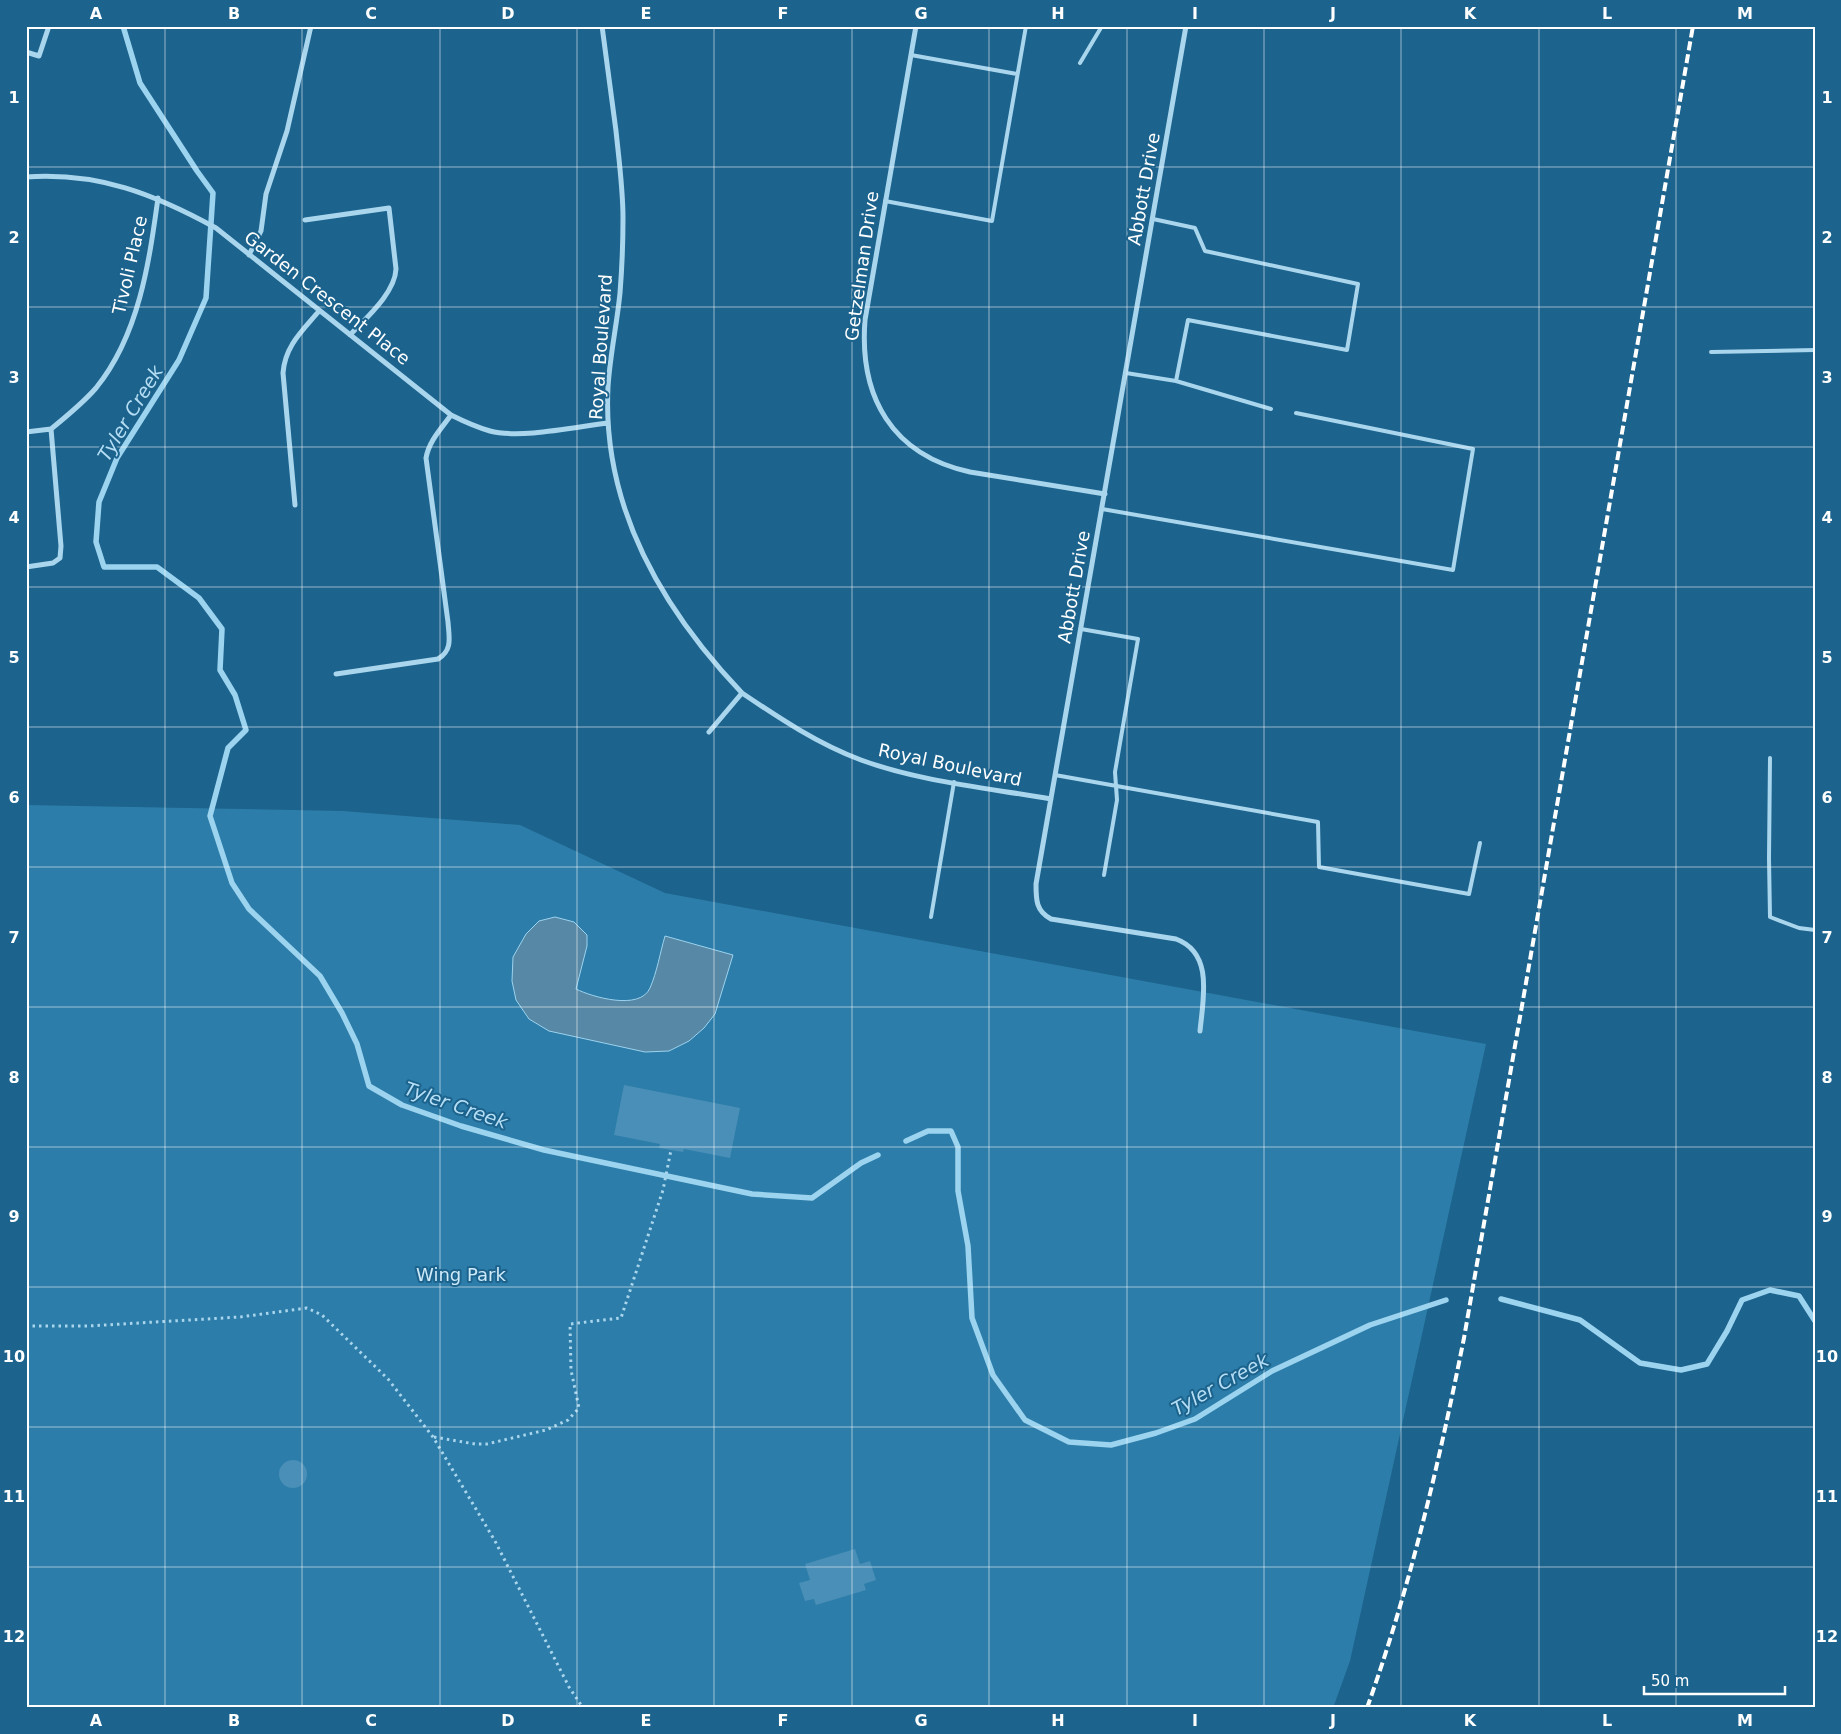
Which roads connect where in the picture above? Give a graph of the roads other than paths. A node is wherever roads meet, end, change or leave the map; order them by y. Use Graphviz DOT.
graph roads {
  1 [pos="49,26"];
  2 [pos="311,26"];
  3 [pos="602,26"];
  4 [pos="916,26"];
  5 [pos="1026,26"];
  6 [pos="1102,26"];
  7 [pos="1185,26"];
  8 [pos="26,52"];
  9 [pos="911,54"];
  10 [pos="1080,63"];
  11 [pos="1017,74"];
  12 [pos="26,177"];
  13 [pos="158,198"];
  14 [pos="885,201"];
  15 [pos="305,220"];
  16 [pos="1153,220"];
  17 [pos="249,255"];
  18 [pos="318,311"];
  19 [pos="350,335"];
  20 [pos="1815,350"];
  21 [pos="1711,352"];
  22 [pos="1126,373"];
  23 [pos="1176,381"];
  24 [pos="1271,409"];
  25 [pos="1296,413"];
  26 [pos="451,415"];
  27 [pos="608,423"];
  28 [pos="52,429"];
  29 [pos="26,432"];
  30 [pos="1105,494"];
  31 [pos="296,504"];
  32 [pos="1102,509"];
  33 [pos="26,567"];
  34 [pos="1081,629"];
  35 [pos="336,674"];
  36 [pos="742,693"];
  37 [pos="709,732"];
  38 [pos="1770,758"];
  39 [pos="1055,775"];
  40 [pos="954,782"];
  41 [pos="1117,786"];
  42 [pos="1051,799"];
  43 [pos="1480,843"];
  44 [pos="1104,875"];
  45 [pos="931,917"];
  46 [pos="1815,930"];
  47 [pos="1200,1031"];
  1 -- 8 [label="street"];
  2 -- 17 [label="street"];
  3 -- 27 [label="street, Royal Boulevard"];
  4 -- 9 [label="street, Getzelman Drive"];
  5 -- 11 [label="lane"];
  6 -- 10 [label="lane"];
  7 -- 16 [label="street, Abbott Drive"];
  9 -- 11 [label="lane"];
  9 -- 14 [label="street, Getzelman Drive"];
  11 -- 14 [label="lane"];
  12 -- 13 [label="street, Garden Crescent Place"];
  13 -- 17 [label="street, Garden Crescent Place"];
  13 -- 28 [label="street, Tivoli Place"];
  14 -- 30 [label="street, Getzelman Drive"];
  15 -- 19 [label="street"];
  16 -- 22 [label="street, Abbott Drive"];
  16 -- 23 [label="lane"];
  17 -- 18 [label="street, Garden Crescent Place"];
  18 -- 19 [label="street, Garden Crescent Place"];
  18 -- 31 [label="street"];
  19 -- 26 [label="street, Garden Crescent Place"];
  20 -- 21 [label="lane"];
  22 -- 23 [label="lane"];
  22 -- 30 [label="street, Abbott Drive"];
  23 -- 24 [label="lane"];
  25 -- 32 [label="lane"];
  26 -- 27 [label="street, Garden Crescent Place"];
  26 -- 35 [label="street"];
  27 -- 36 [label="street, Royal Boulevard"];
  28 -- 29 [label="street"];
  28 -- 33 [label="street"];
  30 -- 32 [label="street, Abbott Drive"];
  32 -- 34 [label="street, Abbott Drive"];
  34 -- 39 [label="street, Abbott Drive"];
  34 -- 41 [label="lane"];
  36 -- 37 [label="street"];
  36 -- 40 [label="street, Royal Boulevard"];
  38 -- 46 [label="lane"];
  39 -- 41 [label="lane"];
  39 -- 42 [label="street, Abbott Drive"];
  40 -- 42 [label="street, Royal Boulevard"];
  40 -- 45 [label="lane"];
  41 -- 43 [label="lane"];
  41 -- 44 [label="lane"];
  42 -- 47 [label="street, Abbott Drive"];
}
